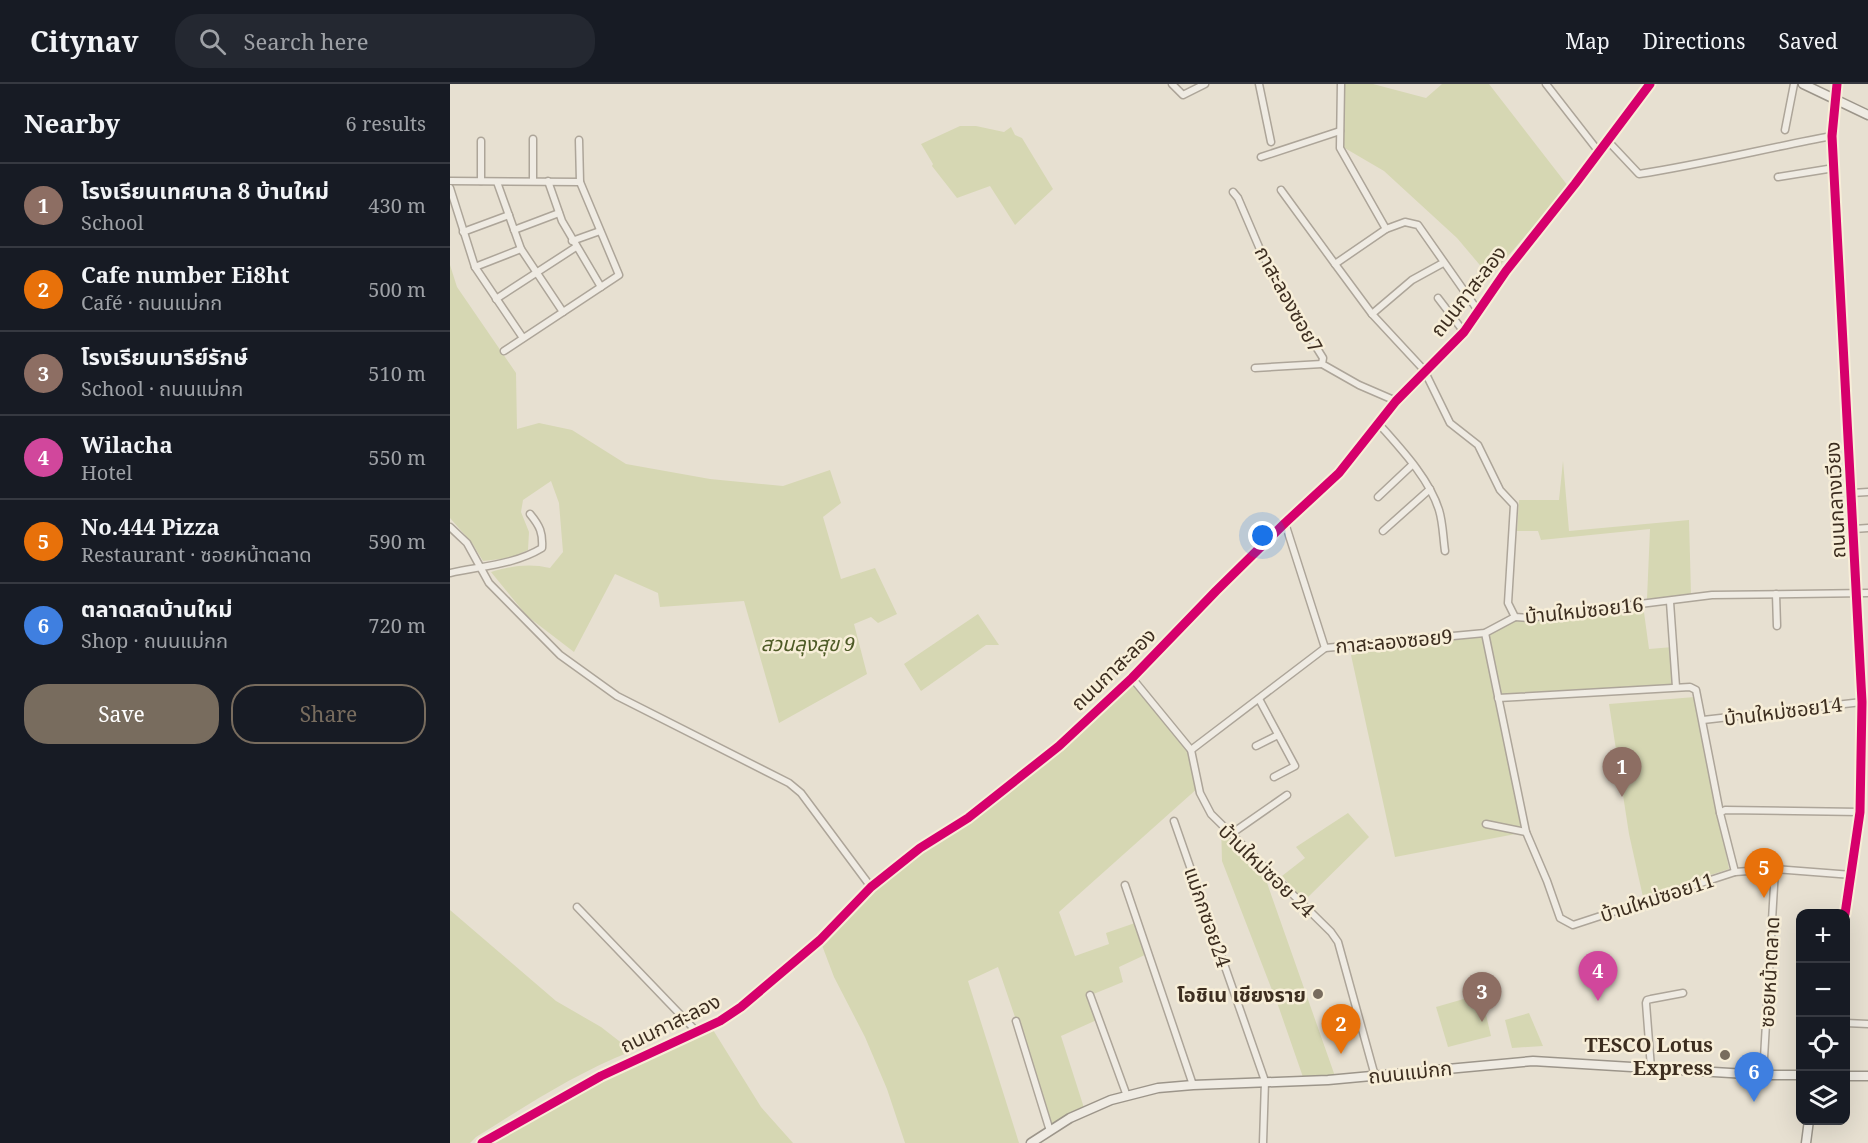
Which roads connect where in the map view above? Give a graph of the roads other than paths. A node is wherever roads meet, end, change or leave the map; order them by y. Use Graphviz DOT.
graph roads {
  1 [pos="1172,84"];
  2 [pos="1205,84"];
  3 [pos="1259,84"];
  4 [pos="1341,84"];
  5 [pos="1650,84"];
  6 [pos="1794,84"];
  7 [pos="1803,84"];
  8 [pos="1837,84"];
  9 [pos="1549,86"];
  10 [pos="1835,101"];
  11 [pos="1868,115"];
  12 [pos="1785,130"];
  13 [pos="1340,131"];
  14 [pos="1832,136"];
  15 [pos="533,139"];
  16 [pos="579,140"];
  17 [pos="1607,140"];
  18 [pos="481,141"];
  19 [pos="1271,142"];
  20 [pos="1599,152"];
  21 [pos="1261,157"];
  22 [pos="1834,168"];
  23 [pos="1778,177"];
  24 [pos="450,181"];
  25 [pos="481,181"];
  26 [pos="533,181"];
  27 [pos="548,181"];
  28 [pos="497,182"];
  29 [pos="580,182"];
  30 [pos="450,188"];
  31 [pos="1281,190"];
  32 [pos="1233,192"];
  33 [pos="559,213"];
  34 [pos="508,215"];
  35 [pos="1386,229"];
  36 [pos="514,230"];
  37 [pos="600,231"];
  38 [pos="463,232"];
  39 [pos="574,244"];
  40 [pos="521,249"];
  41 [pos="1443,263"];
  42 [pos="1335,264"];
  43 [pos="475,267"];
  44 [pos="536,273"];
  45 [pos="601,287"];
  46 [pos="1438,298"];
  47 [pos="496,299"];
  48 [pos="563,312"];
  49 [pos="1479,312"];
  50 [pos="1372,314"];
  51 [pos="1464,332"];
  52 [pos="523,338"];
  53 [pos="504,351"];
  54 [pos="1323,364"];
  55 [pos="1255,368"];
  56 [pos="1424,370"];
  57 [pos="1396,401"];
  58 [pos="1378,423"];
  59 [pos="1412,465"];
  60 [pos="1430,489"];
  61 [pos="1868,492"];
  62 [pos="1852,493"];
  63 [pos="1378,497"];
  64 [pos="530,514"];
  65 [pos="1285,523"];
  66 [pos="450,526"];
  67 [pos="1868,528"];
  68 [pos="1854,529"];
  69 [pos="1383,531"];
  70 [pos="1445,551"];
  71 [pos="480,566"];
  72 [pos="450,573"];
  73 [pos="1868,593"];
  74 [pos="1776,594"];
  75 [pos="1858,594"];
  76 [pos="1670,602"];
  77 [pos="1515,617"];
  78 [pos="1777,626"];
  79 [pos="1485,633"];
  80 [pos="1325,648"];
  81 [pos="1132,678"];
  82 [pos="1865,681"];
  83 [pos="1676,687"];
  84 [pos="1498,698"];
  85 [pos="1258,699"];
  86 [pos="1862,702"];
  87 [pos="1703,720"];
  88 [pos="1865,732"];
  89 [pos="1278,735"];
  90 [pos="1257,746"];
  91 [pos="1191,750"];
  92 [pos="1274,777"];
  93 [pos="1287,795"];
  94 [pos="1860,812"];
  95 [pos="1720,813"];
  96 [pos="1174,821"];
  97 [pos="1486,824"];
  98 [pos="1526,832"];
  99 [pos="1231,834"];
  100 [pos="1775,869"];
  101 [pos="1735,872"];
  102 [pos="1852,875"];
  103 [pos="1125,885"];
  104 [pos="871,887"];
  105 [pos="577,907"];
  106 [pos="1846,909"];
  107 [pos="1683,993"];
  108 [pos="1090,995"];
  109 [pos="1016,1021"];
  110 [pos="1850,1023"];
  111 [pos="1868,1024"];
  112 [pos="697,1032"];
  113 [pos="1650,1068"];
  114 [pos="1763,1075"];
  115 [pos="1796,1075"];
  116 [pos="1375,1076"];
  117 [pos="1850,1076"];
  118 [pos="1868,1076"];
  119 [pos="1265,1082"];
  120 [pos="1193,1085"];
  121 [pos="1127,1096"];
  122 [pos="1808,1125"];
  123 [pos="1050,1131"];
  124 [pos="482,1143"];
  125 [pos="1031,1143"];
  126 [pos="1263,1143"];
  127 [pos="1806,1143"];
  1 -- 2 [label="street"];
  3 -- 19 [label="street"];
  4 -- 13 [label="street"];
  5 -- 17 [label="street, ถนนกาสะลอง"];
  6 -- 12 [label="street"];
  7 -- 10 [label="street"];
  8 -- 10 [label="street, ถนนกลางเวียง"];
  9 -- 20 [label="street"];
  10 -- 11 [label="street"];
  10 -- 14 [label="street, ถนนกลางเวียง"];
  13 -- 21 [label="street"];
  13 -- 35 [label="street"];
  14 -- 17 [label="street"];
  14 -- 22 [label="street, ถนนกลางเวียง"];
  15 -- 26 [label="street"];
  16 -- 29 [label="street"];
  17 -- 20 [label="street, ถนนกาสะลอง"];
  18 -- 25 [label="street"];
  20 -- 49 [label="street, ถนนกาสะลอง"];
  22 -- 23 [label="street"];
  22 -- 62 [label="street, ถนนกลางเวียง"];
  24 -- 25 [label="street"];
  25 -- 28 [label="street"];
  26 -- 27 [label="street"];
  26 -- 28 [label="street"];
  27 -- 29 [label="street"];
  27 -- 33 [label="street"];
  28 -- 34 [label="street"];
  29 -- 37 [label="street"];
  30 -- 38 [label="street"];
  31 -- 42 [label="street, บ้านใหม่ซอย16"];
  32 -- 54 [label="street, กาสะลองซอย7"];
  33 -- 36 [label="street"];
  33 -- 39 [label="street"];
  34 -- 36 [label="street"];
  34 -- 38 [label="street"];
  35 -- 41 [label="street"];
  35 -- 42 [label="street"];
  36 -- 40 [label="street"];
  37 -- 39 [label="street"];
  37 -- 45 [label="street"];
  38 -- 43 [label="street"];
  39 -- 44 [label="street"];
  39 -- 45 [label="street"];
  40 -- 43 [label="street"];
  40 -- 44 [label="street"];
  41 -- 49 [label="street"];
  41 -- 50 [label="street"];
  42 -- 50 [label="street, บ้านใหม่ซอย16"];
  43 -- 47 [label="street"];
  44 -- 47 [label="street"];
  44 -- 48 [label="street"];
  45 -- 48 [label="street"];
  46 -- 51 [label="street"];
  47 -- 52 [label="street"];
  48 -- 52 [label="street"];
  49 -- 51 [label="street, ถนนกาสะลอง"];
  50 -- 56 [label="street, บ้านใหม่ซอย16"];
  51 -- 56 [label="street, ถนนกาสะลอง"];
  52 -- 53 [label="street"];
  54 -- 55 [label="street"];
  54 -- 57 [label="street, กาสะลองซอย7"];
  56 -- 57 [label="street, ถนนกาสะลอง"];
  56 -- 77 [label="street, บ้านใหม่ซอย16"];
  57 -- 58 [label="street, ถนนกาสะลอง"];
  58 -- 59 [label="street"];
  58 -- 65 [label="street, ถนนกาสะลอง"];
  59 -- 60 [label="street"];
  59 -- 63 [label="street"];
  60 -- 69 [label="street"];
  60 -- 70 [label="street"];
  61 -- 62 [label="street"];
  62 -- 68 [label="street, ถนนกลางเวียง"];
  64 -- 71 [label="street"];
  65 -- 80 [label="street, กาสะลองซอย9"];
  65 -- 81 [label="street, ถนนกาสะลอง"];
  66 -- 71 [label="street"];
  67 -- 68 [label="street"];
  68 -- 75 [label="street, ถนนกลางเวียง"];
  71 -- 72 [label="street"];
  71 -- 104 [label="street"];
  73 -- 75 [label="street, บ้านใหม่ซอย16"];
  74 -- 75 [label="street, บ้านใหม่ซอย16"];
  74 -- 76 [label="street, บ้านใหม่ซอย16"];
  74 -- 78 [label="street"];
  75 -- 82 [label="street, ถนนกลางเวียง"];
  76 -- 77 [label="street, บ้านใหม่ซอย16"];
  76 -- 83 [label="street"];
  77 -- 79 [label="street"];
  79 -- 80 [label="street, กาสะลองซอย9"];
  79 -- 84 [label="street, บ้านใหม่ซอย11"];
  80 -- 85 [label="street"];
  81 -- 91 [label="street, บ้านใหม่ซอย 24"];
  81 -- 104 [label="street, ถนนกาสะลอง"];
  82 -- 86 [label="street, ถนนกลางเวียง"];
  83 -- 84 [label="street"];
  83 -- 87 [label="street"];
  84 -- 98 [label="street, บ้านใหม่ซอย11"];
  85 -- 89 [label="street"];
  85 -- 91 [label="street"];
  86 -- 87 [label="street, บ้านใหม่ซอย14"];
  86 -- 88 [label="street, ถนนกลางเวียง"];
  87 -- 95 [label="street"];
  88 -- 94 [label="street, ถนนกลางเวียง"];
  89 -- 90 [label="street"];
  89 -- 92 [label="street"];
  91 -- 99 [label="street, บ้านใหม่ซอย 24"];
  93 -- 99 [label="street"];
  94 -- 95 [label="street"];
  94 -- 102 [label="street, ถนนกลางเวียง"];
  95 -- 101 [label="street"];
  96 -- 119 [label="street, แม่กกซอย24"];
  97 -- 98 [label="street"];
  98 -- 101 [label="street, บ้านใหม่ซอย11"];
  99 -- 116 [label="street, บ้านใหม่ซอย 24"];
  100 -- 101 [label="street, บ้านใหม่ซอย11"];
  100 -- 102 [label="street, บ้านใหม่ซอย11"];
  100 -- 114 [label="street, ซอยหน้าตลาด"];
  102 -- 106 [label="street, ถนนกลางเวียง"];
  103 -- 120 [label="street"];
  104 -- 112 [label="street, ถนนกาสะลอง"];
  105 -- 112 [label="street"];
  107 -- 113 [label="street"];
  108 -- 121 [label="street"];
  109 -- 123 [label="street"];
  110 -- 111 [label="street"];
  112 -- 124 [label="street, ถนนกาสะลอง"];
  113 -- 114 [label="street, ถนนแม่กก"];
  113 -- 116 [label="street, ถนนแม่กก"];
  114 -- 115 [label="street, ถนนแม่กก"];
  116 -- 119 [label="street, ถนนแม่กก"];
  117 -- 118 [label="street"];
  119 -- 120 [label="street, ถนนแม่กก"];
  119 -- 126 [label="street"];
  120 -- 121 [label="street, ถนนแม่กก"];
  121 -- 123 [label="street, ถนนแม่กก"];
  122 -- 127 [label="street"];
  123 -- 125 [label="street, ถนนแม่กก"];
}
